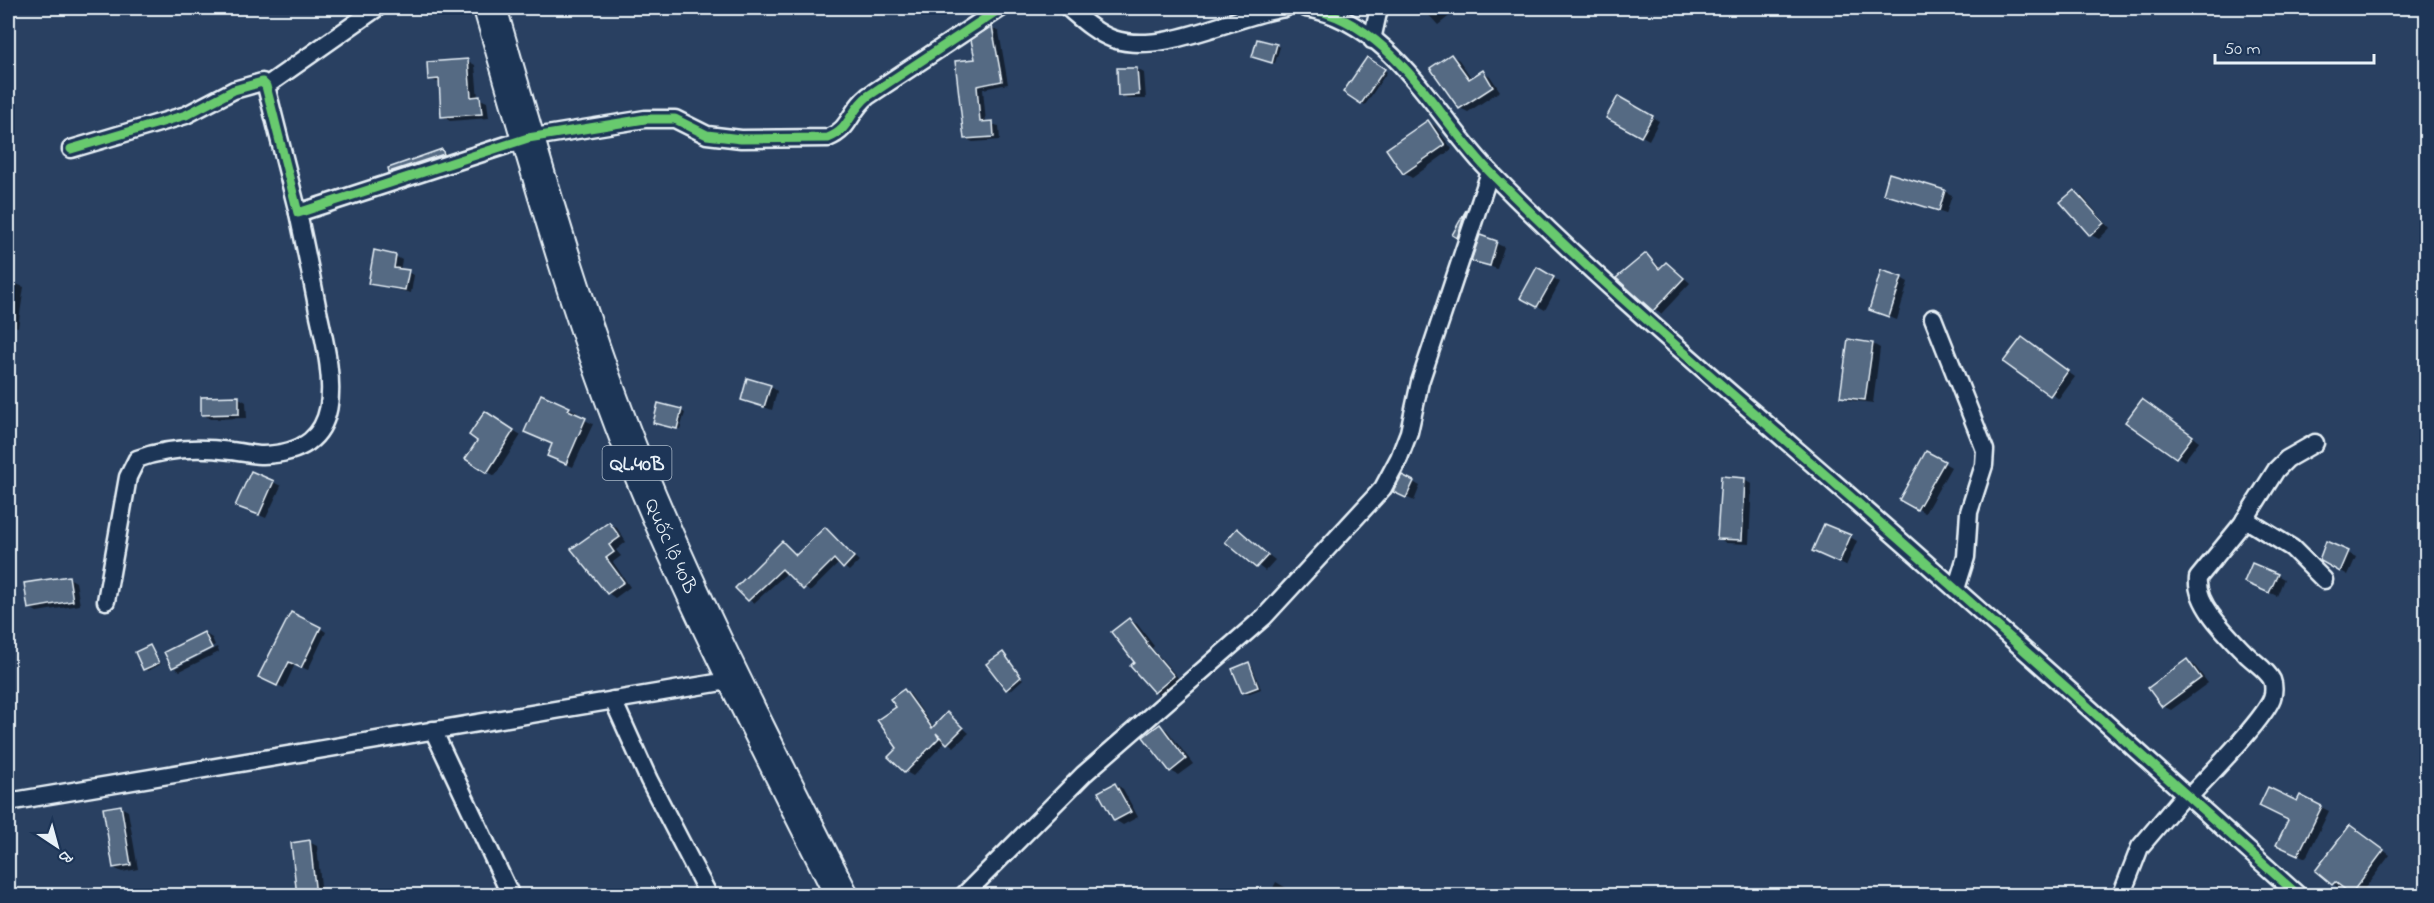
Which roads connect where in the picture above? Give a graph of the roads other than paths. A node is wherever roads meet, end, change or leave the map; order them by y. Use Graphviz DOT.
graph roads {
  1 [pos="377,8"];
  2 [pos="490,8"];
  3 [pos="1001,8"];
  4 [pos="1068,8"];
  5 [pos="1285,8"];
  6 [pos="1306,8"];
  7 [pos="1379,8"];
  8 [pos="1372,40"];
  9 [pos="266,86"];
  10 [pos="528,138"];
  11 [pos="71,149"];
  12 [pos="1490,172"];
  13 [pos="298,213"];
  14 [pos="1933,318"];
  15 [pos="2315,443"];
  16 [pos="2245,519"];
  17 [pos="2324,580"];
  18 [pos="1956,589"];
  19 [pos="106,601"];
  20 [pos="734,680"];
  21 [pos="613,700"];
  22 [pos="433,730"];
  23 [pos="2187,796"];
  24 [pos="8,802"];
  25 [pos="510,894"];
  26 [pos="492,896"];
  27 [pos="709,896"];
  28 [pos="842,896"];
  29 [pos="963,896"];
  30 [pos="2121,896"];
  31 [pos="2299,896"];
  1 -- 9 [label="street"];
  2 -- 10 [label="highway, Quốc lộ 40B / QL.40B"];
  3 -- 10 [label="street"];
  4 -- 5 [label="street"];
  6 -- 8 [label="street"];
  7 -- 8 [label="street"];
  8 -- 12 [label="street"];
  9 -- 11 [label="street"];
  9 -- 13 [label="street"];
  10 -- 13 [label="street"];
  10 -- 20 [label="highway, Quốc lộ 40B / QL.40B"];
  12 -- 18 [label="street"];
  12 -- 29 [label="street"];
  13 -- 19 [label="street"];
  14 -- 18 [label="street"];
  15 -- 16 [label="street"];
  16 -- 17 [label="street"];
  16 -- 23 [label="street"];
  18 -- 23 [label="street"];
  20 -- 21 [label="street"];
  20 -- 28 [label="highway, Quốc lộ 40B / QL.40B"];
  21 -- 22 [label="street"];
  21 -- 27 [label="street"];
  22 -- 24 [label="street"];
  22 -- 25 [label="street"];
  23 -- 30 [label="street"];
  23 -- 31 [label="street"];
  25 -- 26 [label="street"];
}
